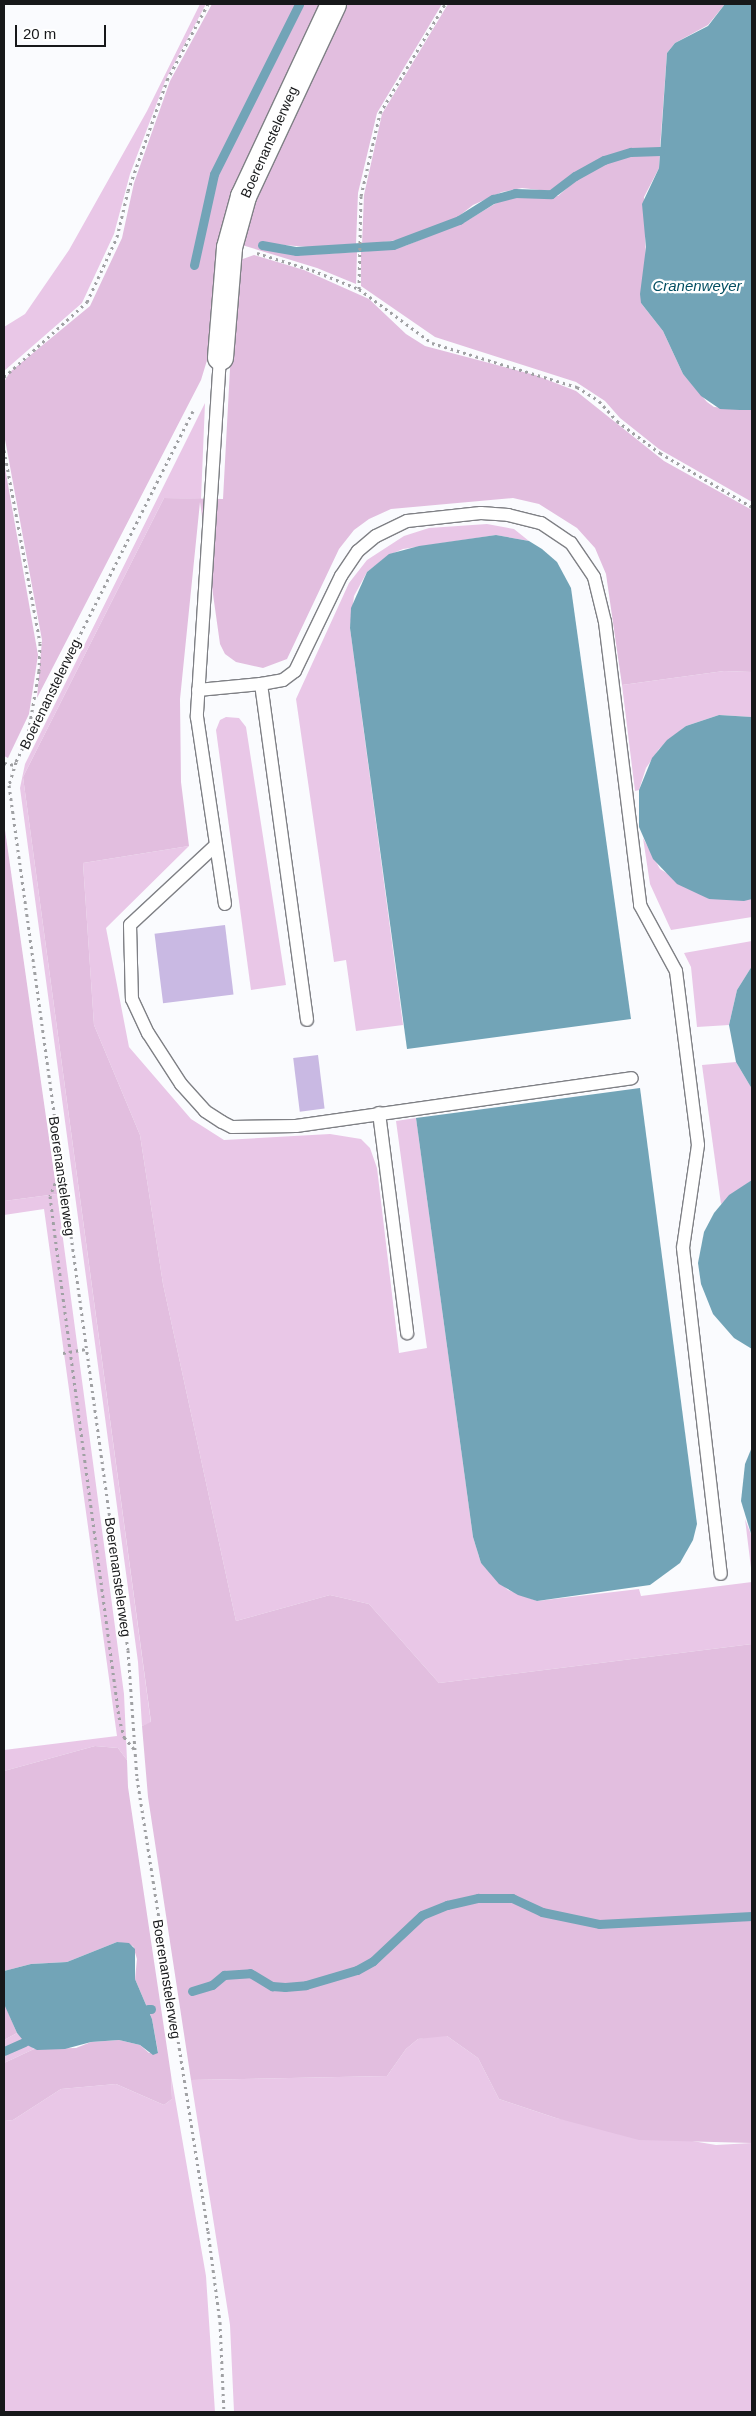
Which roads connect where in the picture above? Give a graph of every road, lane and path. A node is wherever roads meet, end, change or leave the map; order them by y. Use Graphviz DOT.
graph roads {
  1 [pos="208,4"];
  2 [pos="333,4"];
  3 [pos="445,4"];
  4 [pos="229,247"];
  5 [pos="359,290"];
  6 [pos="220,357"];
  7 [pos="4,376"];
  8 [pos="193,409"];
  9 [pos="4,450"];
  10 [pos="752,506"];
  11 [pos="261,684"];
  12 [pos="198,690"];
  13 [pos="27,740"];
  14 [pos="4,763"];
  15 [pos="15,765"];
  16 [pos="216,844"];
  17 [pos="224,904"];
  18 [pos="307,1020"];
  19 [pos="632,1078"];
  20 [pos="379,1113"];
  21 [pos="61,1169"];
  22 [pos="407,1333"];
  23 [pos="86,1349"];
  24 [pos="70,1352"];
  25 [pos="63,1353"];
  26 [pos="721,1574"];
  27 [pos="135,1749"];
  28 [pos="224,2412"];
  1 -- 7 [label="path"];
  2 -- 4 [label="street, Boerenanstelerweg"];
  3 -- 5 [label="path"];
  4 -- 5 [label="path"];
  4 -- 6 [label="street, Boerenanstelerweg"];
  5 -- 10 [label="path"];
  6 -- 12 [label="lane"];
  8 -- 13 [label="path, Boerenanstelerweg"];
  9 -- 13 [label="path"];
  11 -- 12 [label="lane"];
  11 -- 18 [label="lane"];
  11 -- 26 [label="lane"];
  12 -- 16 [label="lane"];
  13 -- 15 [label="path, Boerenanstelerweg"];
  14 -- 15 [label="path"];
  15 -- 21 [label="path, Boerenanstelerweg"];
  16 -- 17 [label="lane"];
  16 -- 20 [label="lane"];
  19 -- 20 [label="lane"];
  20 -- 22 [label="lane"];
  21 -- 23 [label="path, Boerenanstelerweg"];
  21 -- 24 [label="path"];
  23 -- 24 [label="path"];
  23 -- 27 [label="path, Boerenanstelerweg"];
  24 -- 25 [label="path"];
  24 -- 27 [label="path"];
  27 -- 28 [label="path, Boerenanstelerweg"];
}
